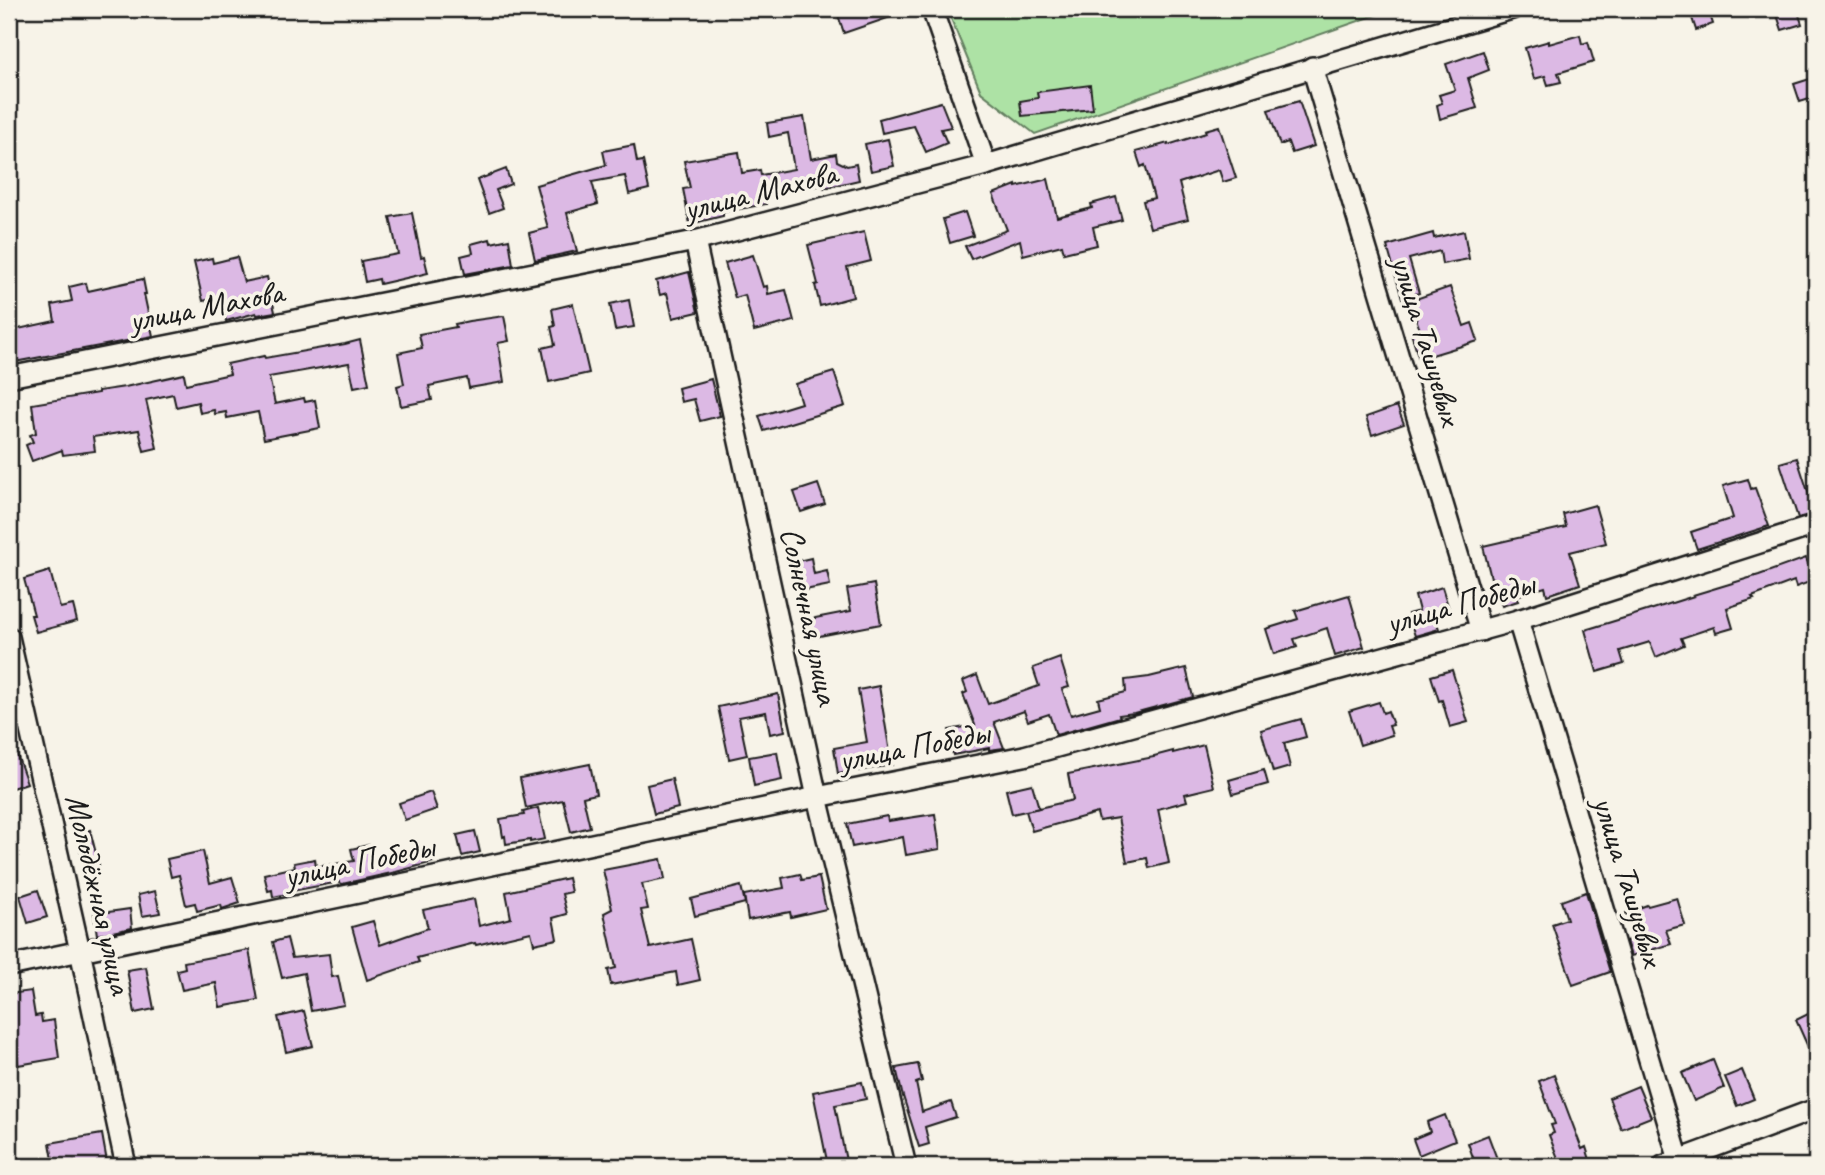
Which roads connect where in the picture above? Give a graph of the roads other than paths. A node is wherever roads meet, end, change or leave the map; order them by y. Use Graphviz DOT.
graph roads {
  1 [pos="932,9"];
  2 [pos="1512,9"];
  3 [pos="1312,67"];
  4 [pos="986,164"];
  5 [pos="695,241"];
  6 [pos="9,377"];
  7 [pos="1816,524"];
  8 [pos="1518,620"];
  9 [pos="1481,631"];
  10 [pos="9,636"];
  11 [pos="817,797"];
  12 [pos="80,951"];
  13 [pos="9,966"];
  14 [pos="1816,1109"];
  15 [pos="1671,1163"];
  16 [pos="126,1166"];
  17 [pos="906,1166"];
  1 -- 4 [label="street"];
  2 -- 3 [label="street, улица Махова"];
  3 -- 4 [label="street, улица Махова"];
  3 -- 9 [label="street, улица Ташуевых"];
  4 -- 5 [label="street, улица Махова"];
  5 -- 6 [label="street, улица Махова"];
  5 -- 11 [label="street, Солнечная улица"];
  7 -- 8 [label="street, улица Победы"];
  8 -- 9 [label="street, улица Победы"];
  8 -- 15 [label="street, улица Ташуевых"];
  9 -- 11 [label="street, улица Победы"];
  10 -- 12 [label="street, Молодёжная улица"];
  11 -- 12 [label="street, улица Победы"];
  11 -- 17 [label="street, Солнечная улица"];
  12 -- 13 [label="street, улица Победы"];
  12 -- 16 [label="street, Молодёжная улица"];
  14 -- 15 [label="street"];
}
